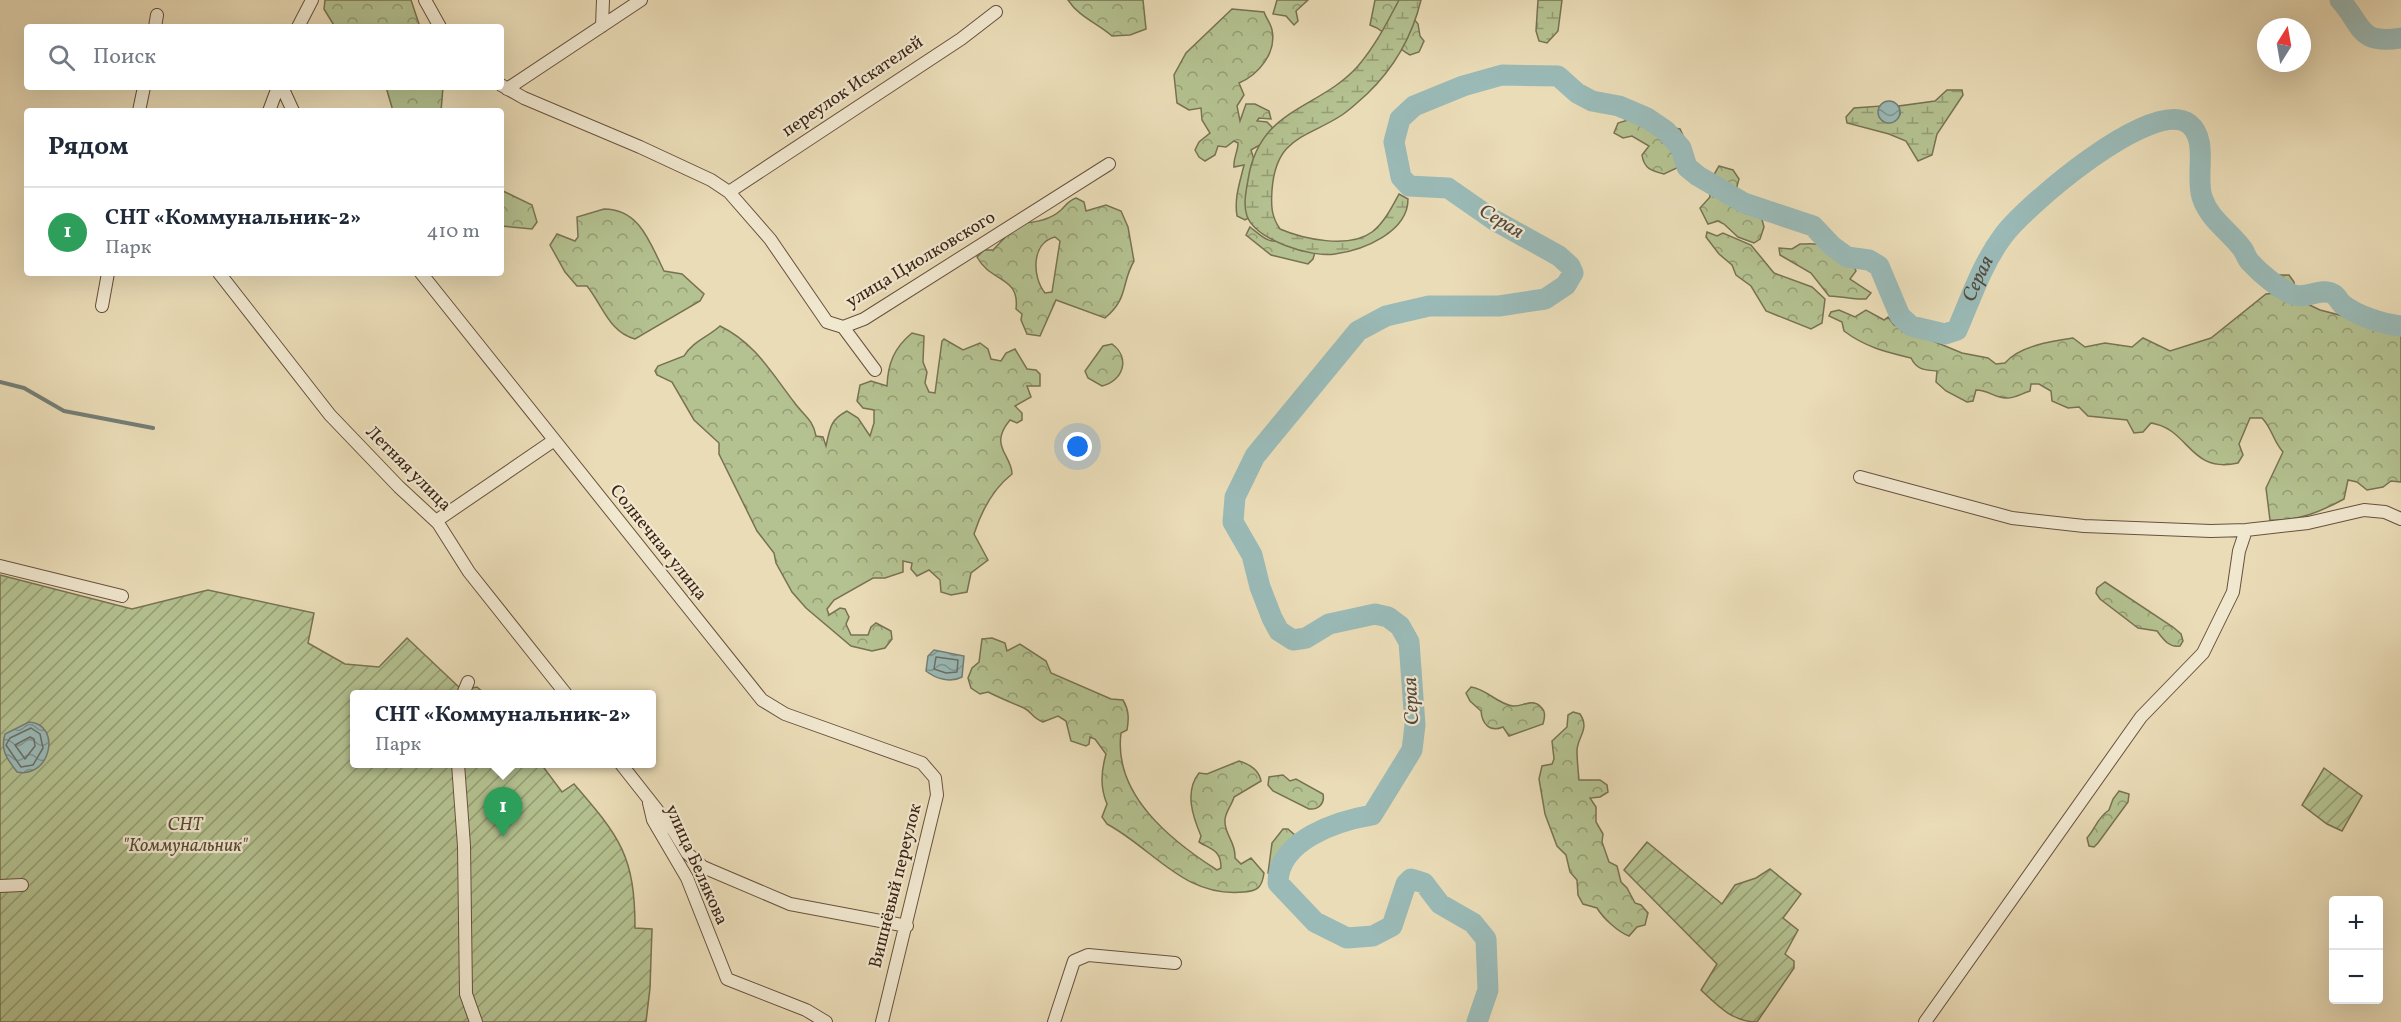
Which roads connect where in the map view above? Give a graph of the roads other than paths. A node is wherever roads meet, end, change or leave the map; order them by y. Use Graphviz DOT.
graph roads {
  1 [pos="312,0"];
  2 [pos="425,0"];
  3 [pos="603,0"];
  4 [pos="641,0"];
  5 [pos="996,12"];
  6 [pos="300,24"];
  7 [pos="438,24"];
  8 [pos="602,26"];
  9 [pos="504,87"];
  10 [pos="143,90"];
  11 [pos="279,90"];
  12 [pos="282,90"];
  13 [pos="140,108"];
  14 [pos="270,108"];
  15 [pos="291,108"];
  16 [pos="1109,164"];
  17 [pos="729,192"];
  18 [pos="107,276"];
  19 [pos="221,276"];
  20 [pos="423,276"];
  21 [pos="102,306"];
  22 [pos="843,327"];
  23 [pos="875,370"];
  24 [pos="553,441"];
  25 [pos="1860,477"];
  26 [pos="2401,519"];
  27 [pos="436,520"];
  28 [pos="2247,530"];
  29 [pos="0,566"];
  30 [pos="122,596"];
  31 [pos="468,682"];
  32 [pos="465,690"];
  33 [pos="564,690"];
  34 [pos="922,763"];
  35 [pos="458,768"];
  36 [pos="624,768"];
  37 [pos="648,798"];
  38 [pos="22,885"];
  39 [pos="0,886"];
  40 [pos="907,926"];
  41 [pos="1175,963"];
  42 [pos="476,1022"];
  43 [pos="826,1022"];
  44 [pos="882,1022"];
  45 [pos="1054,1022"];
  46 [pos="1925,1022"];
  1 -- 6 [label="street"];
  2 -- 7 [label="street"];
  3 -- 8 [label="street"];
  4 -- 8 [label="street"];
  5 -- 17 [label="street, переулок Искателей"];
  8 -- 9 [label="street"];
  9 -- 17 [label="street, улица Циолковского"];
  10 -- 13 [label="street"];
  11 -- 14 [label="street"];
  12 -- 15 [label="street"];
  16 -- 22 [label="street, улица Циолковского"];
  17 -- 22 [label="street, улица Циолковского"];
  18 -- 21 [label="street"];
  19 -- 27 [label="street, Летняя улица"];
  20 -- 24 [label="street, Солнечная улица"];
  22 -- 23 [label="street"];
  24 -- 27 [label="street"];
  24 -- 34 [label="street, Солнечная улица"];
  25 -- 28 [label="street"];
  26 -- 28 [label="street"];
  27 -- 33 [label="street, Летняя улица"];
  28 -- 46 [label="street"];
  29 -- 30 [label="street"];
  31 -- 32 [label="street"];
  34 -- 40 [label="street, Вишнёвый переулок"];
  35 -- 42 [label="street"];
  36 -- 37 [label="street"];
  37 -- 40 [label="street"];
  37 -- 43 [label="street, улица Белякова"];
  38 -- 39 [label="street"];
  40 -- 44 [label="street, Вишнёвый переулок"];
  41 -- 45 [label="street"];
}
